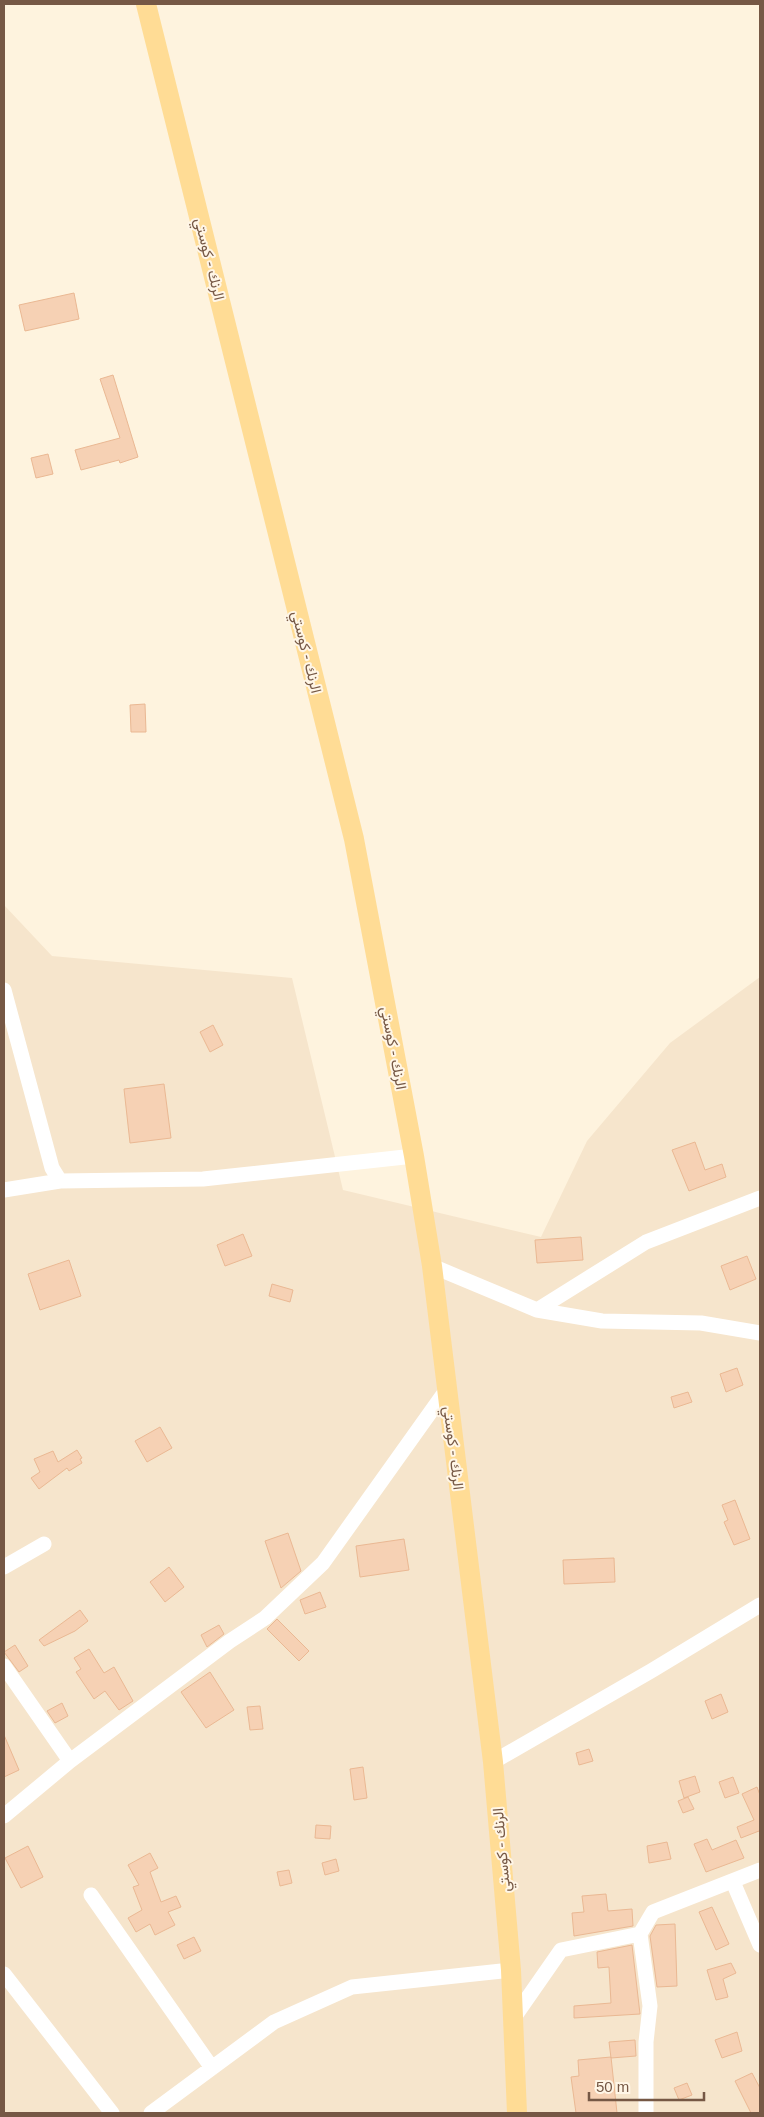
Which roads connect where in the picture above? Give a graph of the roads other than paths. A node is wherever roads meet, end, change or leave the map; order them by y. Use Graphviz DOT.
graph roads {
  1 [pos="146,4"];
  2 [pos="4,990"];
  3 [pos="414,1156"];
  4 [pos="60,1181"];
  5 [pos="4,1190"];
  6 [pos="760,1198"];
  7 [pos="432,1266"];
  8 [pos="537,1310"];
  9 [pos="760,1333"];
  10 [pos="447,1389"];
  11 [pos="44,1544"];
  12 [pos="4,1567"];
  13 [pos="760,1605"];
  14 [pos="4,1666"];
  15 [pos="70,1761"];
  16 [pos="493,1762"];
  17 [pos="4,1816"];
  18 [pos="760,1870"];
  19 [pos="734,1882"];
  20 [pos="91,1895"];
  21 [pos="640,1934"];
  22 [pos="760,1945"];
  23 [pos="511,1970"];
  24 [pos="4,1974"];
  25 [pos="513,2019"];
  26 [pos="212,2068"];
  27 [pos="112,2113"];
  28 [pos="151,2113"];
  29 [pos="517,2113"];
  30 [pos="646,2113"];
  1 -- 3 [label="main road, الرنك - كوستي"];
  2 -- 4 [label="street"];
  3 -- 4 [label="street"];
  3 -- 7 [label="main road, الرنك - كوستي"];
  4 -- 5 [label="street"];
  6 -- 8 [label="street"];
  7 -- 8 [label="street"];
  7 -- 10 [label="main road, الرنك - كوستي"];
  8 -- 9 [label="street"];
  10 -- 15 [label="street"];
  10 -- 16 [label="main road, الرنك - كوستي"];
  11 -- 12 [label="street"];
  13 -- 16 [label="street"];
  14 -- 15 [label="street"];
  15 -- 17 [label="street"];
  16 -- 23 [label="main road, الرنك - كوستي"];
  18 -- 19 [label="street"];
  19 -- 21 [label="street"];
  19 -- 22 [label="street"];
  20 -- 26 [label="street"];
  21 -- 25 [label="street"];
  21 -- 30 [label="street"];
  23 -- 25 [label="main road, الرنك - كوستي"];
  23 -- 26 [label="street"];
  24 -- 27 [label="street"];
  25 -- 29 [label="main road, الرنك - كوستي"];
  26 -- 28 [label="street"];
}
